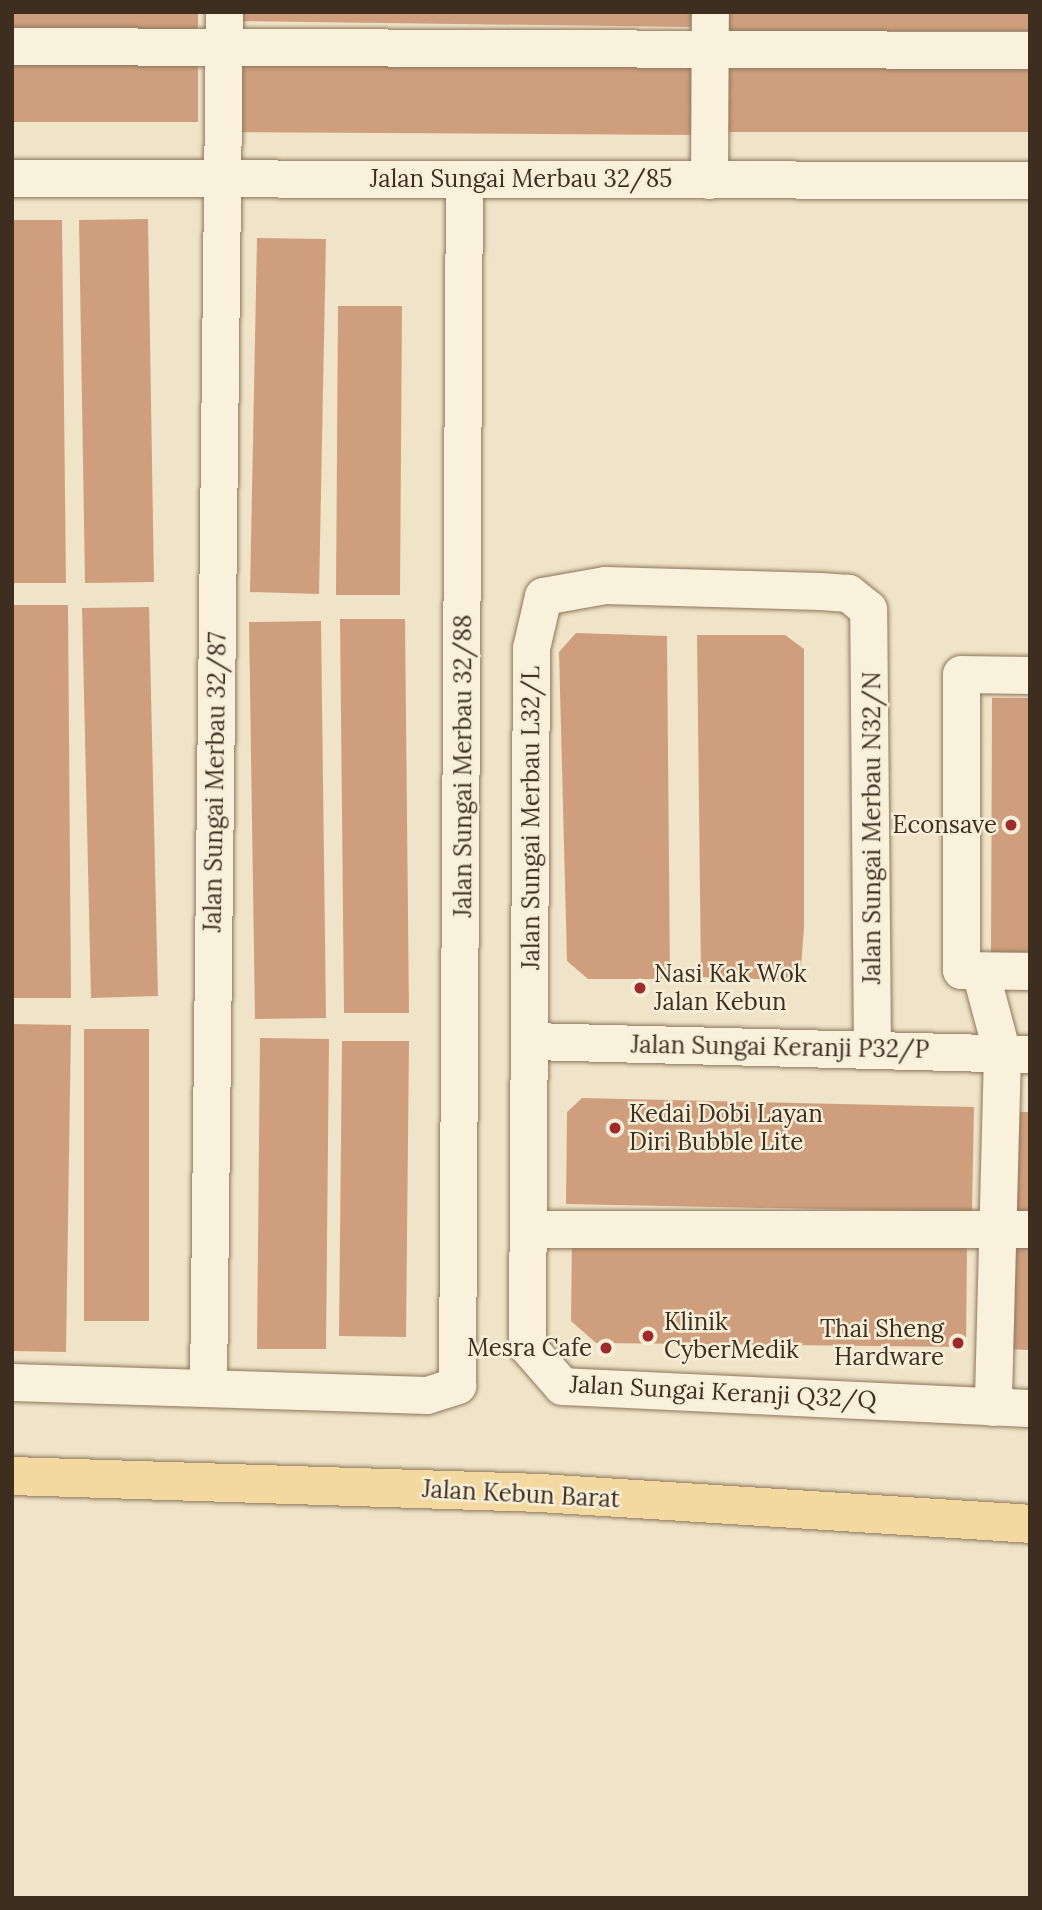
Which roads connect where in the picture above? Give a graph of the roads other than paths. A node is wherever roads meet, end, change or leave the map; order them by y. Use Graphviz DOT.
graph roads {
  1 [pos="224,29"];
  2 [pos="710,30"];
  3 [pos="12,46"];
  4 [pos="1030,50"];
  5 [pos="12,178"];
  6 [pos="223,178"];
  7 [pos="464,178"];
  8 [pos="709,180"];
  9 [pos="1030,180"];
  10 [pos="868,609"];
  11 [pos="1030,675"];
  12 [pos="980,971"];
  13 [pos="1030,971"];
  14 [pos="531,1041"];
  15 [pos="872,1048"];
  16 [pos="1016,1053"];
  17 [pos="528,1229"];
  18 [pos="1014,1229"];
  19 [pos="12,1382"];
  20 [pos="208,1387"];
  21 [pos="993,1407"];
  22 [pos="1030,1408"];
  23 [pos="12,1476"];
  24 [pos="1030,1524"];
  1 -- 2 [label="street"];
  1 -- 3 [label="street"];
  1 -- 6 [label="street, Jalan Sungai Merbau 32/87"];
  2 -- 4 [label="street"];
  2 -- 8 [label="street"];
  5 -- 6 [label="street, Jalan Sungai Merbau 32/85"];
  6 -- 7 [label="street, Jalan Sungai Merbau 32/85"];
  6 -- 20 [label="street, Jalan Sungai Merbau 32/87"];
  7 -- 8 [label="street, Jalan Sungai Merbau 32/85"];
  7 -- 20 [label="street, Jalan Sungai Merbau 32/88"];
  8 -- 9 [label="street, Jalan Sungai Merbau 32/85"];
  10 -- 14 [label="street, Jalan Sungai Merbau L32/L"];
  10 -- 15 [label="street, Jalan Sungai Merbau N32/N"];
  11 -- 12 [label="street"];
  12 -- 13 [label="street"];
  12 -- 16 [label="street"];
  14 -- 15 [label="street, Jalan Sungai Keranji P32/P"];
  14 -- 17 [label="street, Jalan Sungai Keranji Q32/Q"];
  15 -- 16 [label="street, Jalan Sungai Keranji P32/P"];
  16 -- 18 [label="street"];
  17 -- 18 [label="street"];
  17 -- 21 [label="street, Jalan Sungai Keranji Q32/Q"];
  18 -- 21 [label="street"];
  19 -- 20 [label="street"];
  21 -- 22 [label="street, Jalan Sungai Keranji Q32/Q"];
  23 -- 24 [label="main road, Jalan Kebun Barat"];
}
